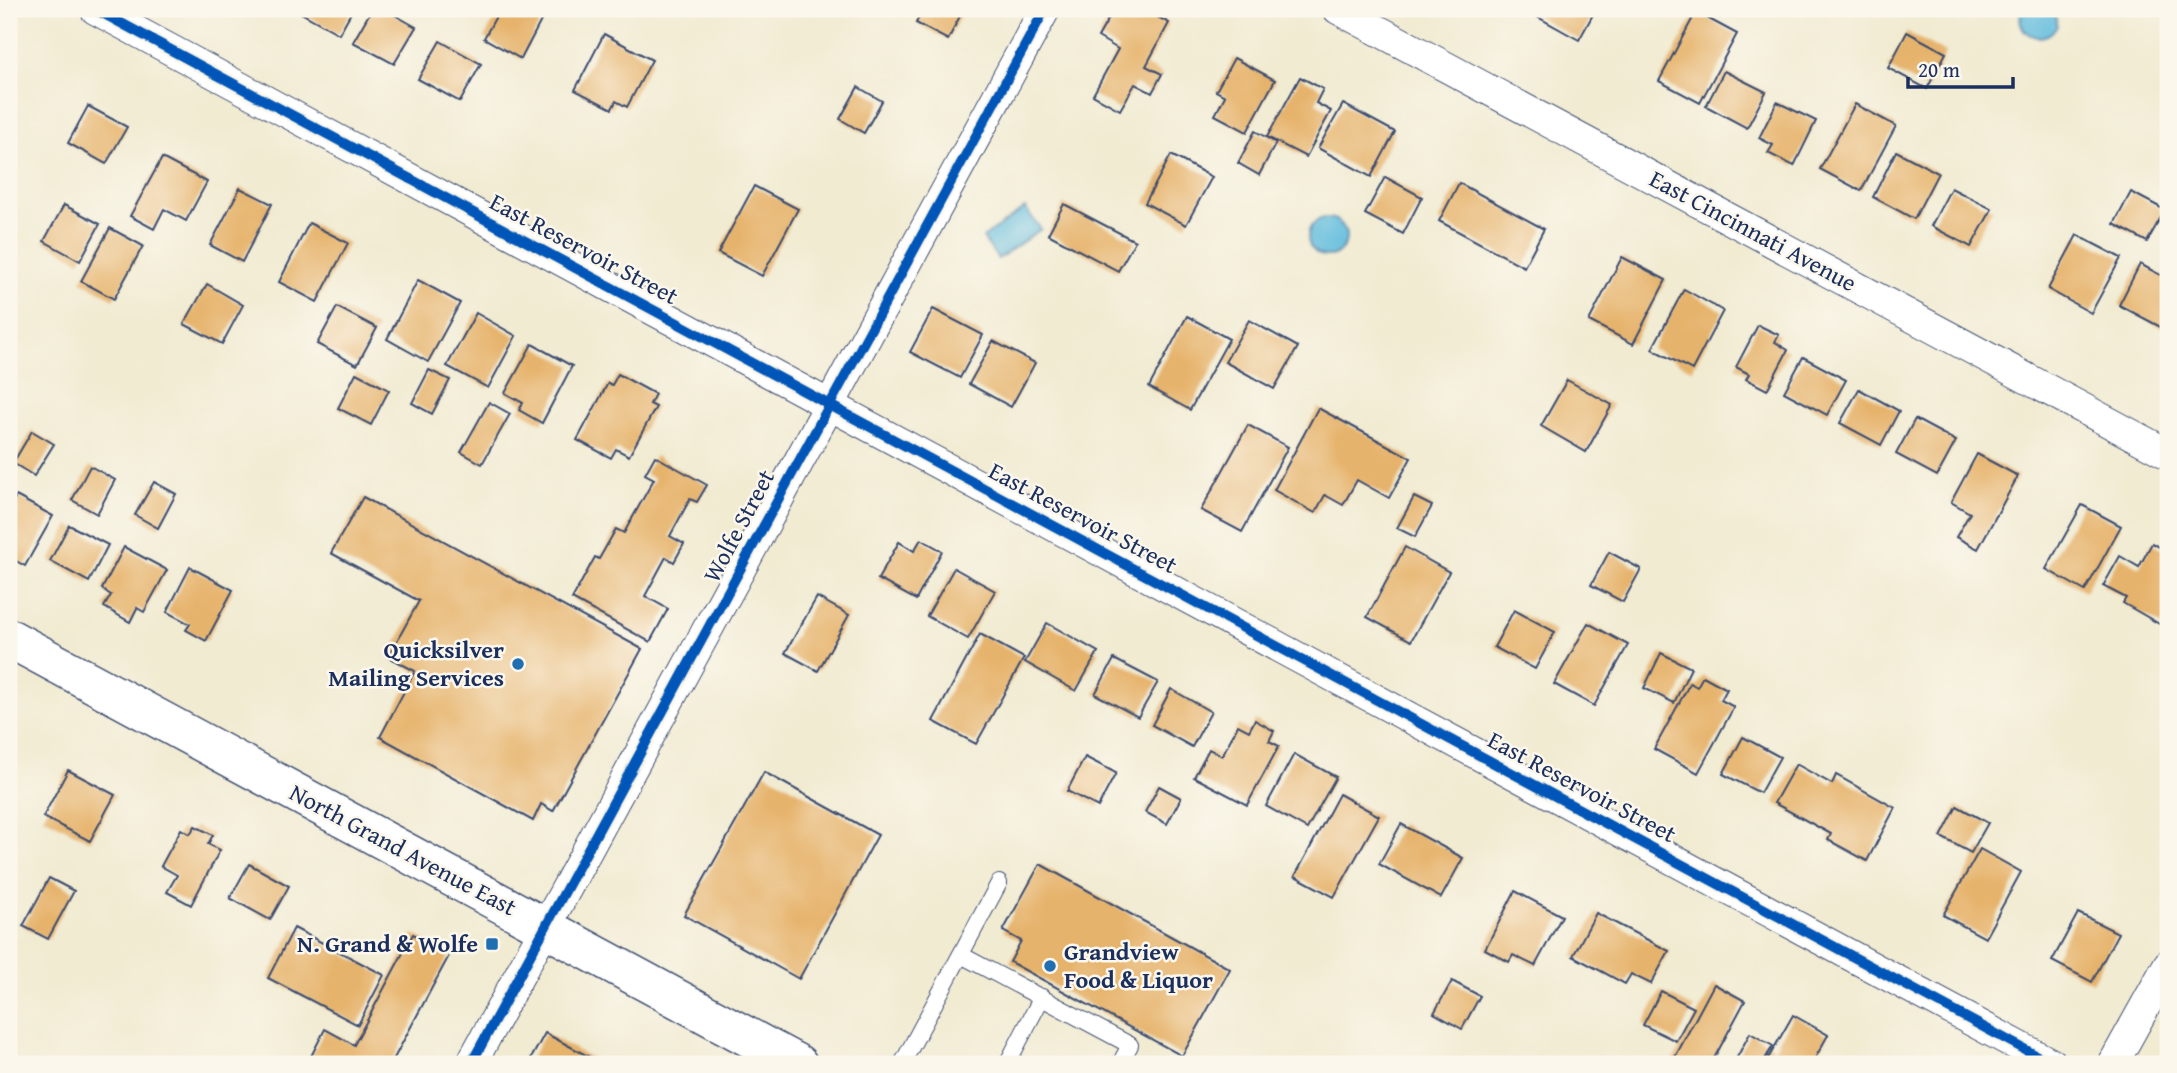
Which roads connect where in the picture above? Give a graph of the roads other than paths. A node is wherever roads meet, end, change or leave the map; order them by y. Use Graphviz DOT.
graph roads {
  1 [pos="94,9"];
  2 [pos="1045,9"];
  3 [pos="1338,9"];
  4 [pos="829,404"];
  5 [pos="2168,454"];
  6 [pos="9,638"];
  7 [pos="999,883"];
  8 [pos="547,928"];
  9 [pos="961,955"];
  10 [pos="2168,965"];
  11 [pos="1042,997"];
  12 [pos="471,1064"];
  13 [pos="798,1064"];
  14 [pos="902,1064"];
  15 [pos="1007,1064"];
  16 [pos="1120,1064"];
  17 [pos="2052,1064"];
  18 [pos="2113,1064"];
  1 -- 4 [label="street, East Reservoir Street"];
  2 -- 4 [label="street, Wolfe Street"];
  3 -- 5 [label="street, East Cincinnati Avenue"];
  4 -- 8 [label="street, Wolfe Street"];
  4 -- 17 [label="street, East Reservoir Street"];
  6 -- 8 [label="street, North Grand Avenue East"];
  7 -- 9 [label="lane"];
  8 -- 12 [label="street, Wolfe Street"];
  8 -- 13 [label="street, North Grand Avenue East"];
  9 -- 11 [label="lane"];
  9 -- 14 [label="lane"];
  10 -- 18 [label="street"];
  11 -- 15 [label="lane"];
  11 -- 16 [label="lane"];
}
